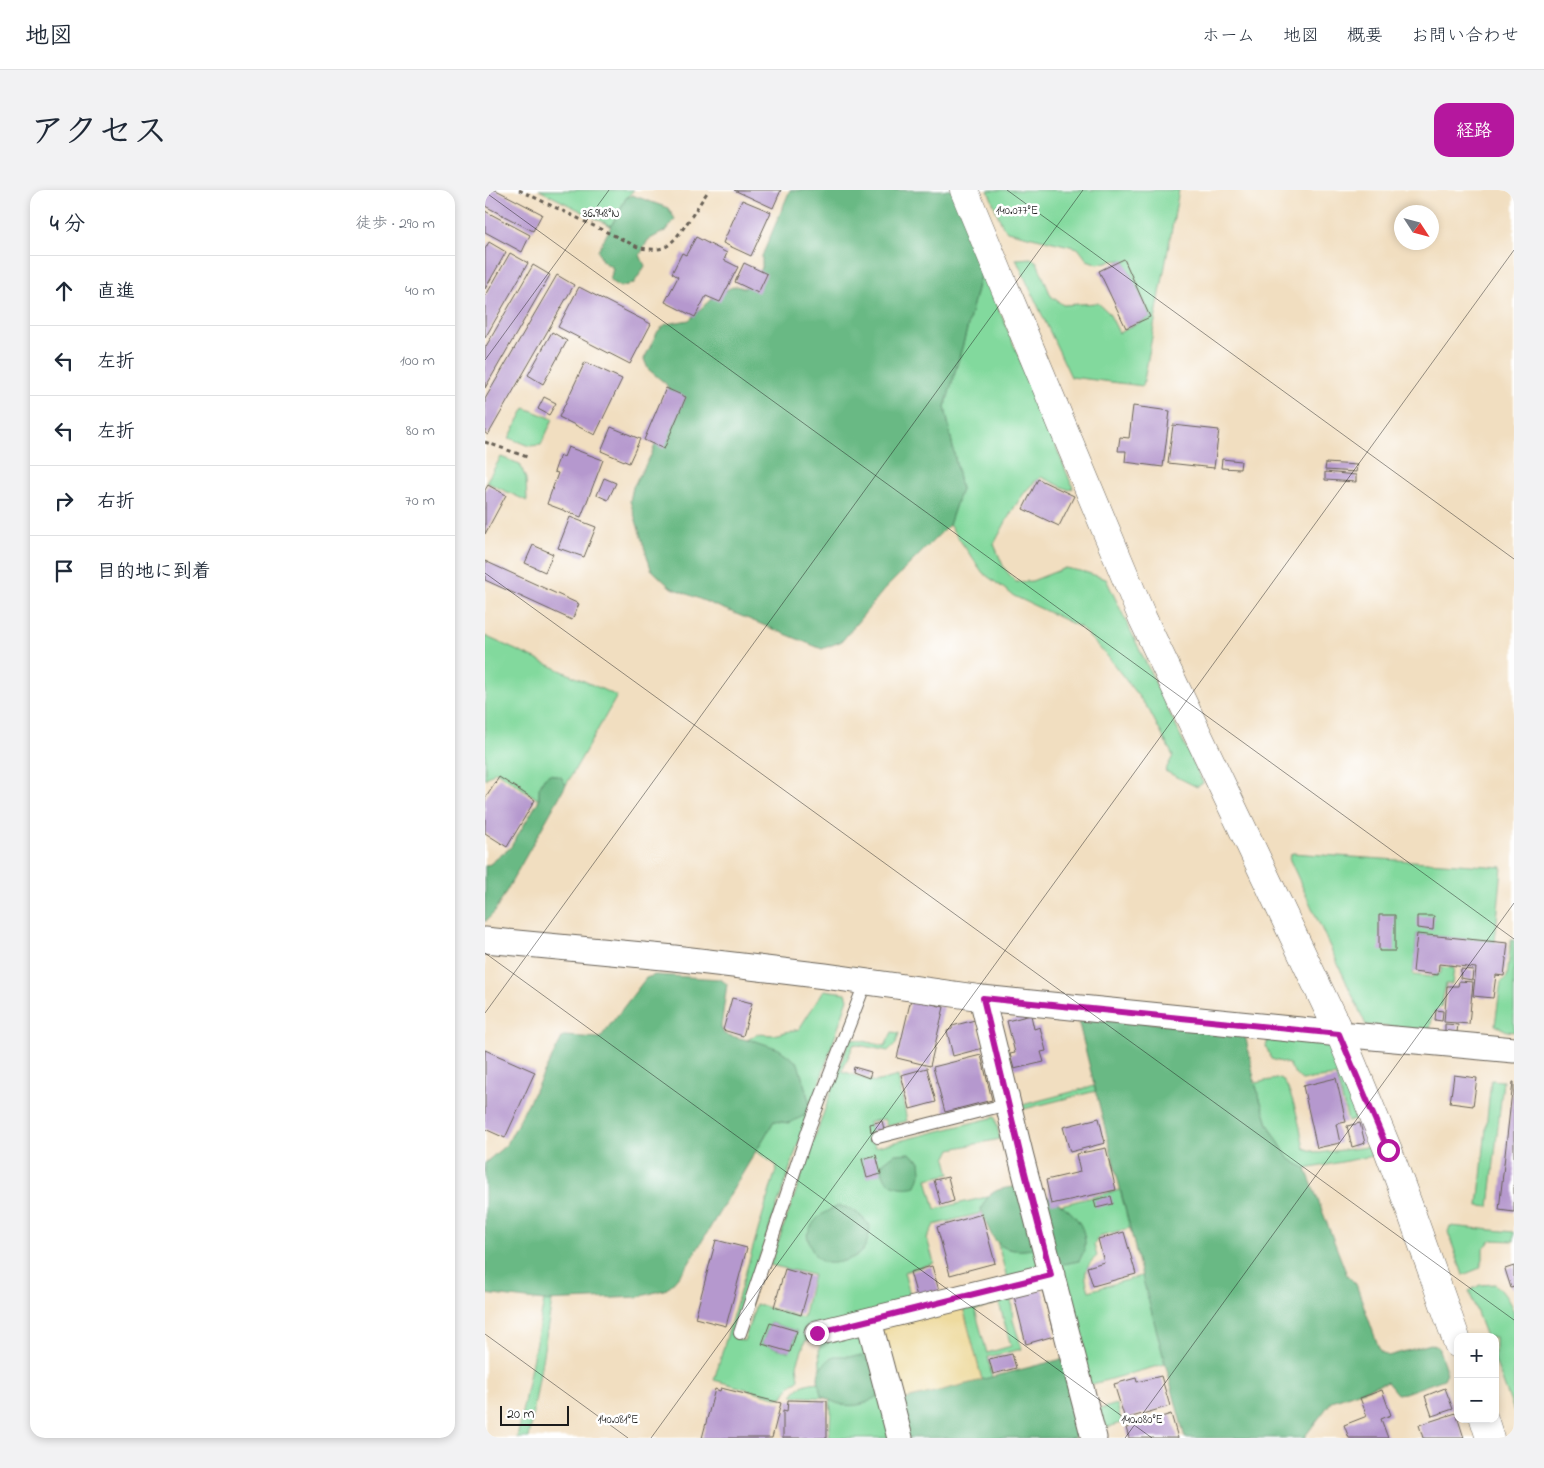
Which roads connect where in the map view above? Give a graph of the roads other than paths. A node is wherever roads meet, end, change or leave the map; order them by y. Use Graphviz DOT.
graph roads {
  1 [pos="964,190"];
  2 [pos="485,940"];
  3 [pos="866,981"];
  4 [pos="983,998"];
  5 [pos="1339,1034"];
  6 [pos="1514,1050"];
  7 [pos="1008,1104"];
  8 [pos="878,1137"];
  9 [pos="1051,1275"];
  10 [pos="869,1321"];
  11 [pos="739,1333"];
  12 [pos="817,1333"];
  13 [pos="1454,1333"];
  14 [pos="1484,1423"];
  15 [pos="901,1438"];
  16 [pos="1094,1438"];
  17 [pos="1490,1438"];
  1 -- 5 [label="street"];
  2 -- 3 [label="street"];
  3 -- 4 [label="street"];
  3 -- 11 [label="lane"];
  4 -- 5 [label="street"];
  4 -- 7 [label="street"];
  5 -- 6 [label="street"];
  5 -- 13 [label="street"];
  7 -- 8 [label="lane"];
  7 -- 9 [label="street"];
  9 -- 10 [label="street"];
  9 -- 16 [label="street"];
  10 -- 12 [label="street"];
  10 -- 15 [label="street"];
  14 -- 17 [label="street"];
}
